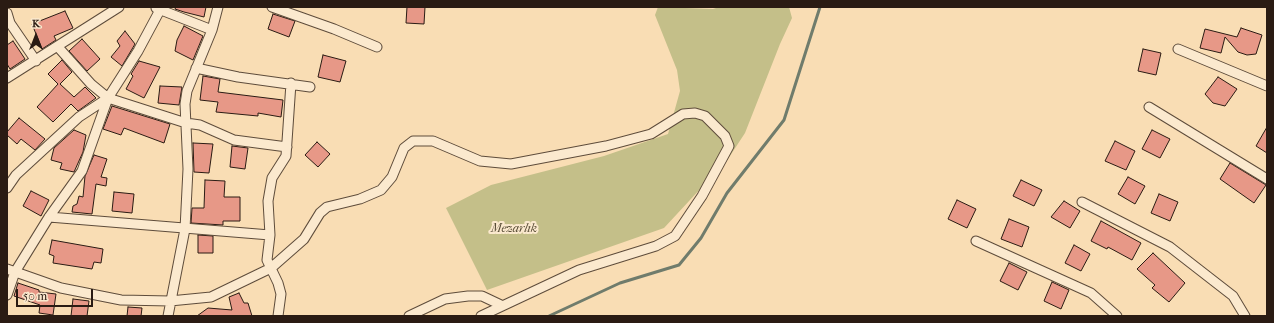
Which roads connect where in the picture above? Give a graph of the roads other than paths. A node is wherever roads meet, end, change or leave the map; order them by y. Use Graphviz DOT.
graph roads {
  1 [pos="120,7"];
  2 [pos="218,7"];
  3 [pos="272,7"];
  4 [pos="158,8"];
  5 [pos="8,18"];
  6 [pos="212,30"];
  7 [pos="58,47"];
  8 [pos="377,47"];
  9 [pos="1178,49"];
  10 [pos="36,61"];
  11 [pos="196,68"];
  12 [pos="7,78"];
  13 [pos="290,83"];
  14 [pos="1267,86"];
  15 [pos="310,87"];
  16 [pos="108,98"];
  17 [pos="1149,107"];
  18 [pos="186,123"];
  19 [pos="287,147"];
  20 [pos="1267,179"];
  21 [pos="7,188"];
  22 [pos="1082,202"];
  23 [pos="49,217"];
  24 [pos="185,229"];
  25 [pos="270,235"];
  26 [pos="976,241"];
  27 [pos="271,268"];
  28 [pos="11,270"];
  29 [pos="7,295"];
  30 [pos="170,301"];
  31 [pos="501,306"];
  32 [pos="168,316"];
  33 [pos="278,316"];
  34 [pos="409,316"];
  35 [pos="481,316"];
  36 [pos="1117,316"];
  37 [pos="1245,316"];
  1 -- 7 [label="street"];
  2 -- 6 [label="street"];
  3 -- 8 [label="street"];
  4 -- 6 [label="street"];
  4 -- 16 [label="street"];
  5 -- 10 [label="street"];
  6 -- 11 [label="street"];
  7 -- 10 [label="street"];
  7 -- 16 [label="street"];
  9 -- 14 [label="street"];
  10 -- 12 [label="street"];
  11 -- 13 [label="street"];
  11 -- 18 [label="street"];
  13 -- 15 [label="street"];
  13 -- 19 [label="street"];
  16 -- 18 [label="street"];
  16 -- 21 [label="street"];
  16 -- 23 [label="street"];
  17 -- 20 [label="street"];
  18 -- 19 [label="street"];
  18 -- 24 [label="street"];
  19 -- 25 [label="street"];
  22 -- 37 [label="street"];
  23 -- 24 [label="street"];
  23 -- 28 [label="street"];
  24 -- 25 [label="street"];
  24 -- 30 [label="street"];
  25 -- 27 [label="street"];
  26 -- 36 [label="street"];
  27 -- 30 [label="street"];
  27 -- 31 [label="street"];
  27 -- 33 [label="street"];
  28 -- 29 [label="street"];
  28 -- 30 [label="street"];
  30 -- 32 [label="street"];
  31 -- 34 [label="street"];
  31 -- 35 [label="street"];
}
